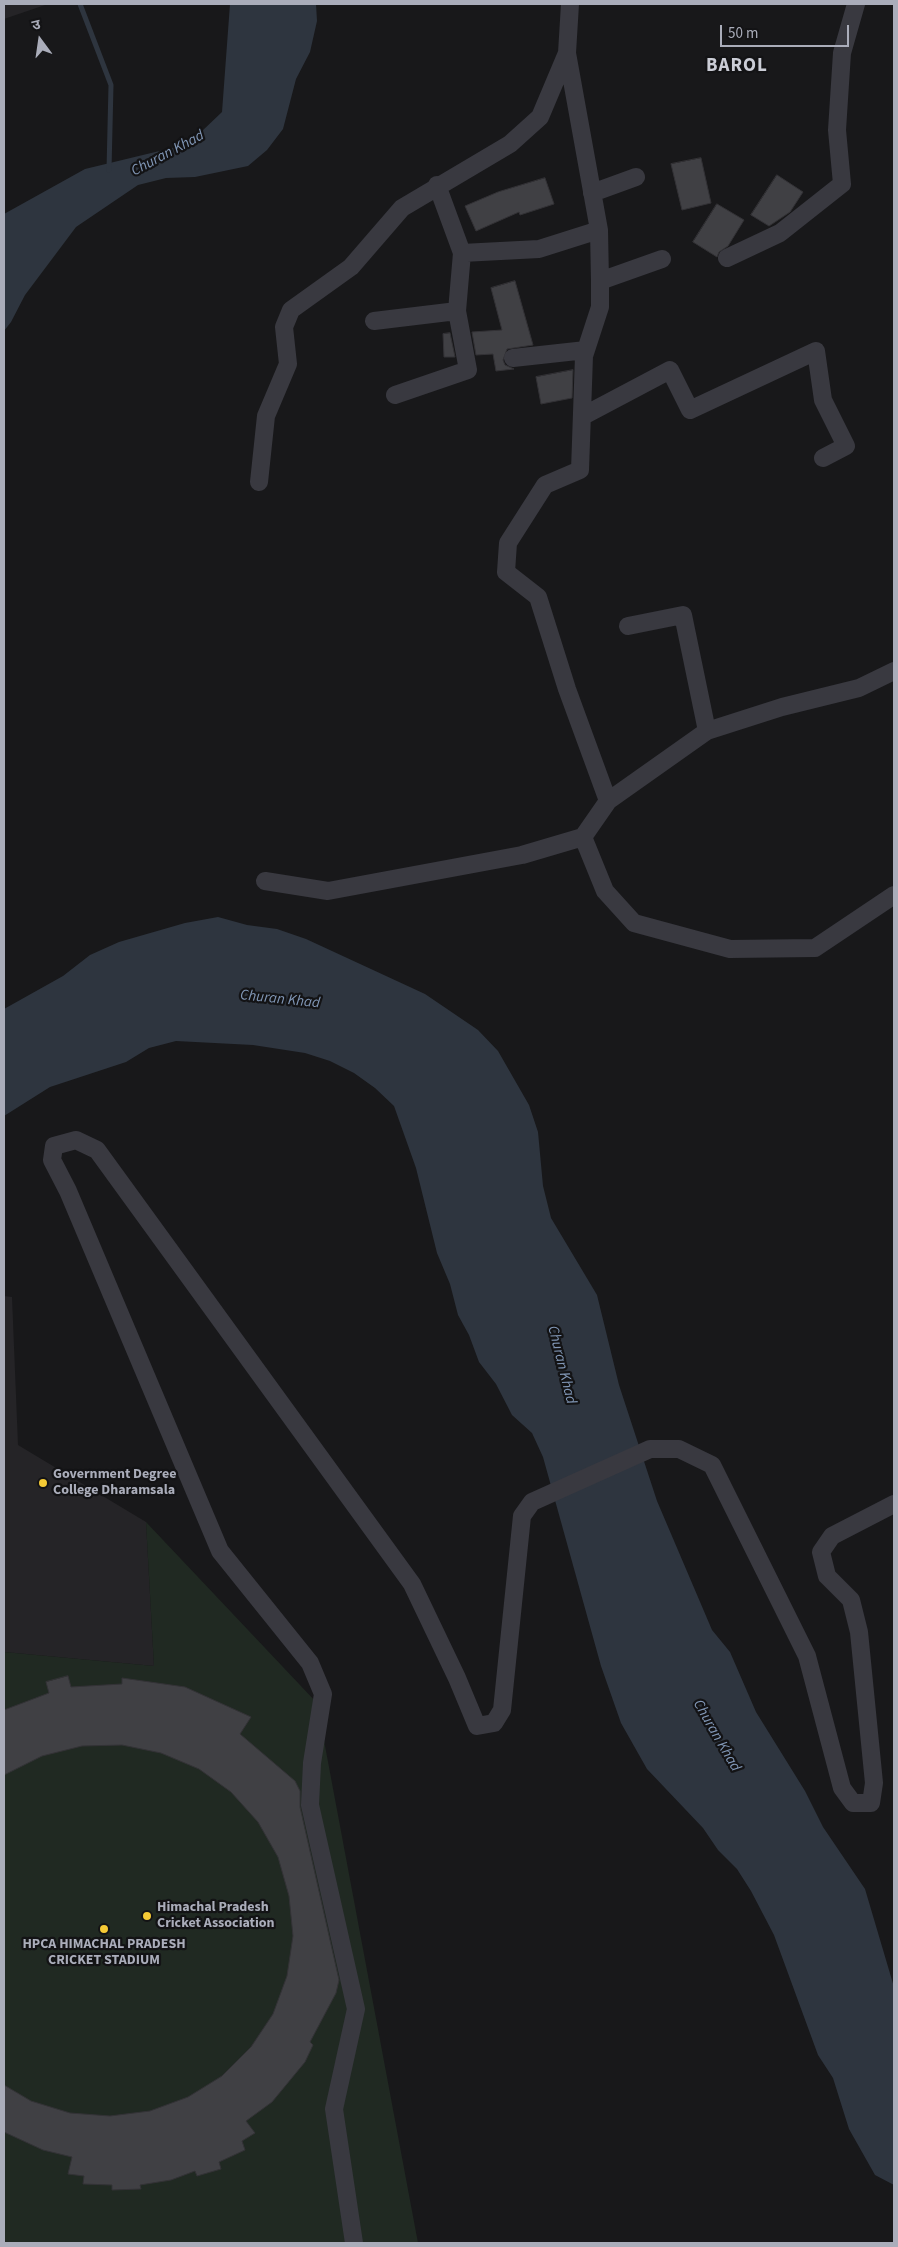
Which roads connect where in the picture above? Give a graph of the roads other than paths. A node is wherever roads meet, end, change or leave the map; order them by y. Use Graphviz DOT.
graph roads {
  1 [pos="570,4"];
  2 [pos="856,4"];
  3 [pos="567,54"];
  4 [pos="636,177"];
  5 [pos="438,185"];
  6 [pos="592,193"];
  7 [pos="599,230"];
  8 [pos="462,253"];
  9 [pos="727,258"];
  10 [pos="662,259"];
  11 [pos="600,281"];
  12 [pos="458,311"];
  13 [pos="374,321"];
  14 [pos="586,350"];
  15 [pos="513,358"];
  16 [pos="394,395"];
  17 [pos="583,416"];
  18 [pos="823,458"];
  19 [pos="259,482"];
  20 [pos="628,626"];
  21 [pos="894,671"];
  22 [pos="707,730"];
  23 [pos="608,801"];
  24 [pos="584,837"];
  25 [pos="265,881"];
  26 [pos="894,895"];
  27 [pos="894,1504"];
  28 [pos="354,2243"];
  1 -- 3 [label="street"];
  2 -- 9 [label="street"];
  3 -- 5 [label="street"];
  3 -- 6 [label="street"];
  4 -- 6 [label="street"];
  5 -- 8 [label="street"];
  5 -- 19 [label="street"];
  6 -- 7 [label="street"];
  7 -- 8 [label="street"];
  7 -- 11 [label="street"];
  8 -- 12 [label="street"];
  10 -- 11 [label="street"];
  11 -- 14 [label="street"];
  12 -- 13 [label="street"];
  12 -- 16 [label="street"];
  14 -- 15 [label="street"];
  14 -- 17 [label="street"];
  17 -- 18 [label="street"];
  17 -- 23 [label="street"];
  20 -- 22 [label="street"];
  21 -- 22 [label="street"];
  22 -- 23 [label="street"];
  23 -- 24 [label="street"];
  24 -- 25 [label="street"];
  24 -- 26 [label="street"];
  27 -- 28 [label="street"];
}
